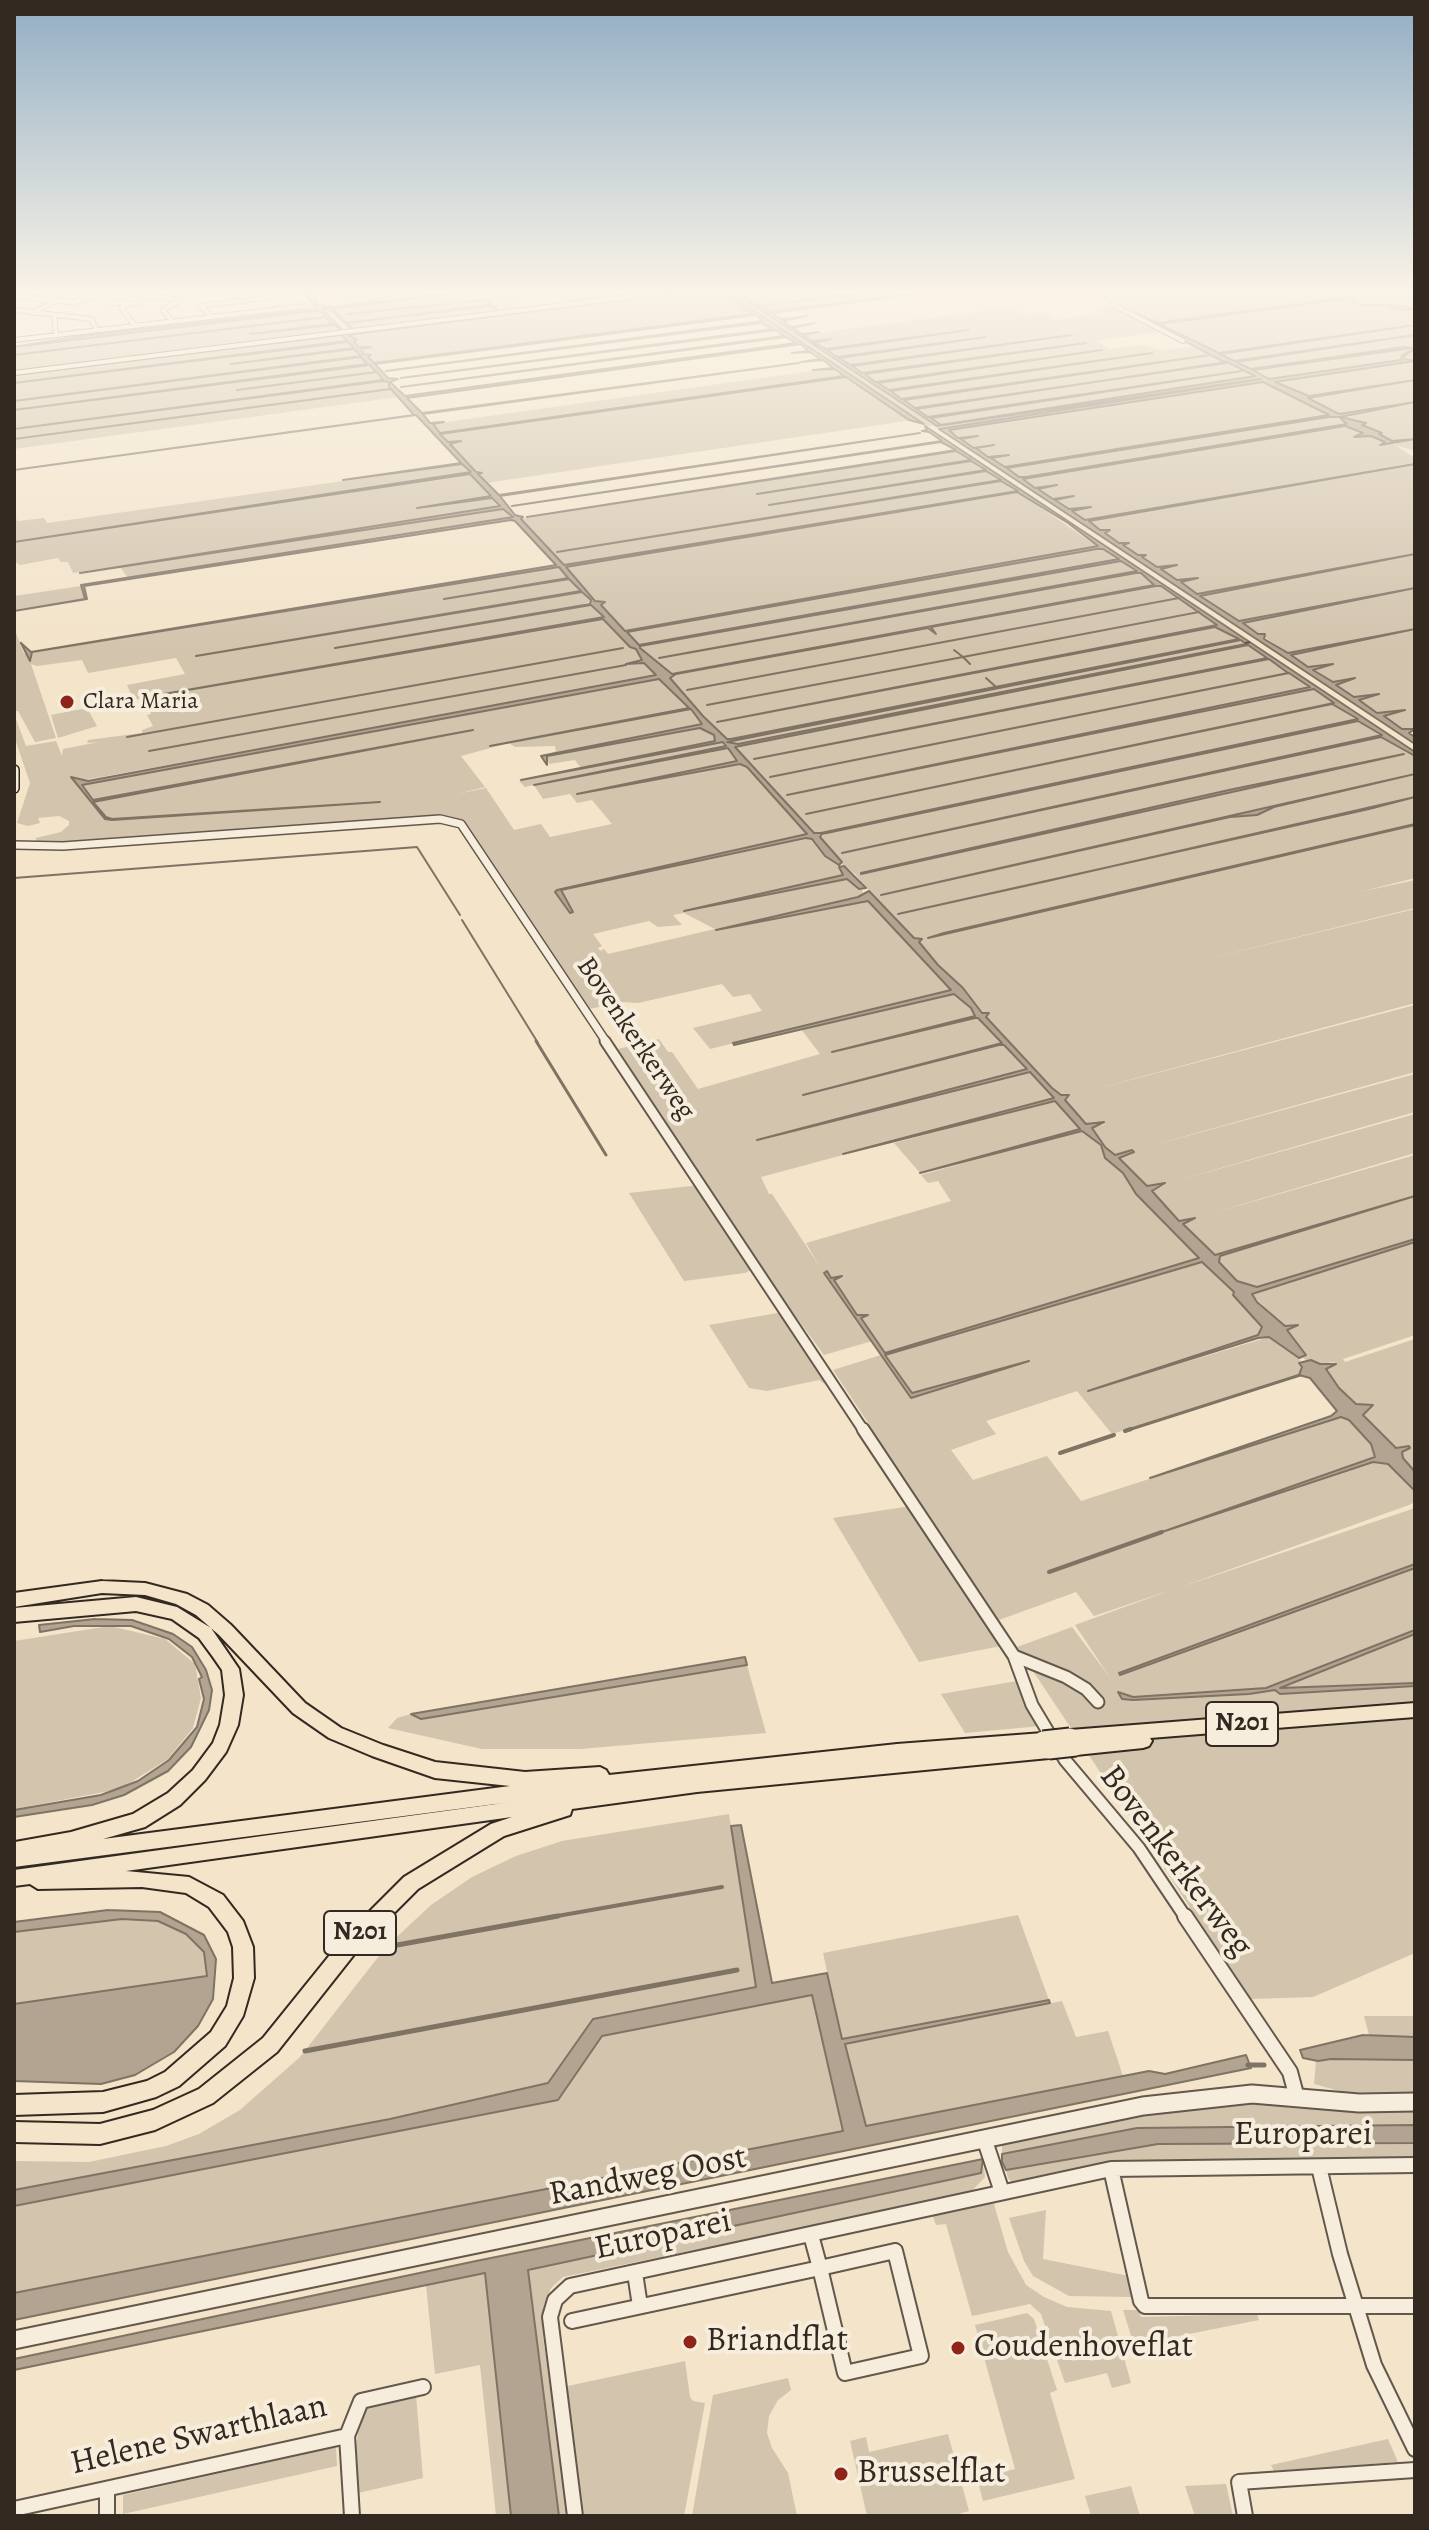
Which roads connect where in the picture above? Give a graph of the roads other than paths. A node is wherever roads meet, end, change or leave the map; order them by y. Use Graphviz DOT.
graph roads {
  1 [pos="14,770"];
  2 [pos="14,788"];
  3 [pos="14,845"];
  4 [pos="14,1600"];
  5 [pos="14,1615"];
  6 [pos="1014,1656"];
  7 [pos="1098,1702"];
  8 [pos="1415,1710"];
  9 [pos="1415,1718"];
  10 [pos="1073,1742"];
  11 [pos="699,1778"];
  12 [pos="14,1850"];
  13 [pos="14,1859"];
  14 [pos="14,1880"];
  15 [pos="1297,2098"];
  16 [pos="1415,2102"];
  17 [pos="14,2105"];
  18 [pos="14,2132"];
  19 [pos="984,2138"];
  20 [pos="1415,2165"];
  21 [pos="1319,2167"];
  22 [pos="1111,2169"];
  23 [pos="1002,2192"];
  24 [pos="811,2235"];
  25 [pos="820,2268"];
  26 [pos="635,2273"];
  27 [pos="1355,2305"];
  28 [pos="640,2306"];
  29 [pos="1415,2306"];
  30 [pos="572,2321"];
  31 [pos="14,2340"];
  32 [pos="423,2387"];
  33 [pos="347,2436"];
  34 [pos="1415,2449"];
  35 [pos="1415,2470"];
  36 [pos="107,2489"];
  37 [pos="14,2509"];
  38 [pos="107,2516"];
  39 [pos="352,2516"];
  40 [pos="575,2516"];
  41 [pos="1245,2516"];
  1 -- 2 [label="main road"];
  3 -- 6 [label="street, Bovenkerkerweg"];
  4 -- 11 [label="highway, N201"];
  5 -- 12 [label="highway"];
  6 -- 7 [label="street"];
  6 -- 15 [label="street, Bovenkerkerweg"];
  8 -- 10 [label="highway, N201"];
  9 -- 10 [label="highway, N201"];
  10 -- 11 [label="highway, N201, bridge"];
  11 -- 13 [label="highway, N201"];
  11 -- 14 [label="highway, N201"];
  11 -- 18 [label="highway, N201"];
  14 -- 17 [label="highway, N201"];
  15 -- 16 [label="street, Randweg Oost"];
  15 -- 19 [label="street, Randweg Oost"];
  19 -- 23 [label="street"];
  19 -- 31 [label="street, Randweg Oost"];
  20 -- 21 [label="street, Europarei"];
  21 -- 22 [label="street, Europarei"];
  21 -- 27 [label="street"];
  22 -- 23 [label="street, Europarei"];
  22 -- 27 [label="street"];
  23 -- 24 [label="street, Europarei"];
  24 -- 25 [label="street"];
  24 -- 26 [label="street, Europarei"];
  25 -- 25 [label="street"];
  25 -- 28 [label="street"];
  26 -- 28 [label="street"];
  26 -- 40 [label="street, Europarei"];
  27 -- 29 [label="street"];
  27 -- 34 [label="street"];
  28 -- 30 [label="street"];
  32 -- 33 [label="street, Helene Swarthlaan"];
  33 -- 36 [label="street, Helene Swarthlaan"];
  33 -- 39 [label="street"];
  35 -- 41 [label="street"];
  36 -- 37 [label="street, Helene Swarthlaan"];
  36 -- 38 [label="street"];
}
